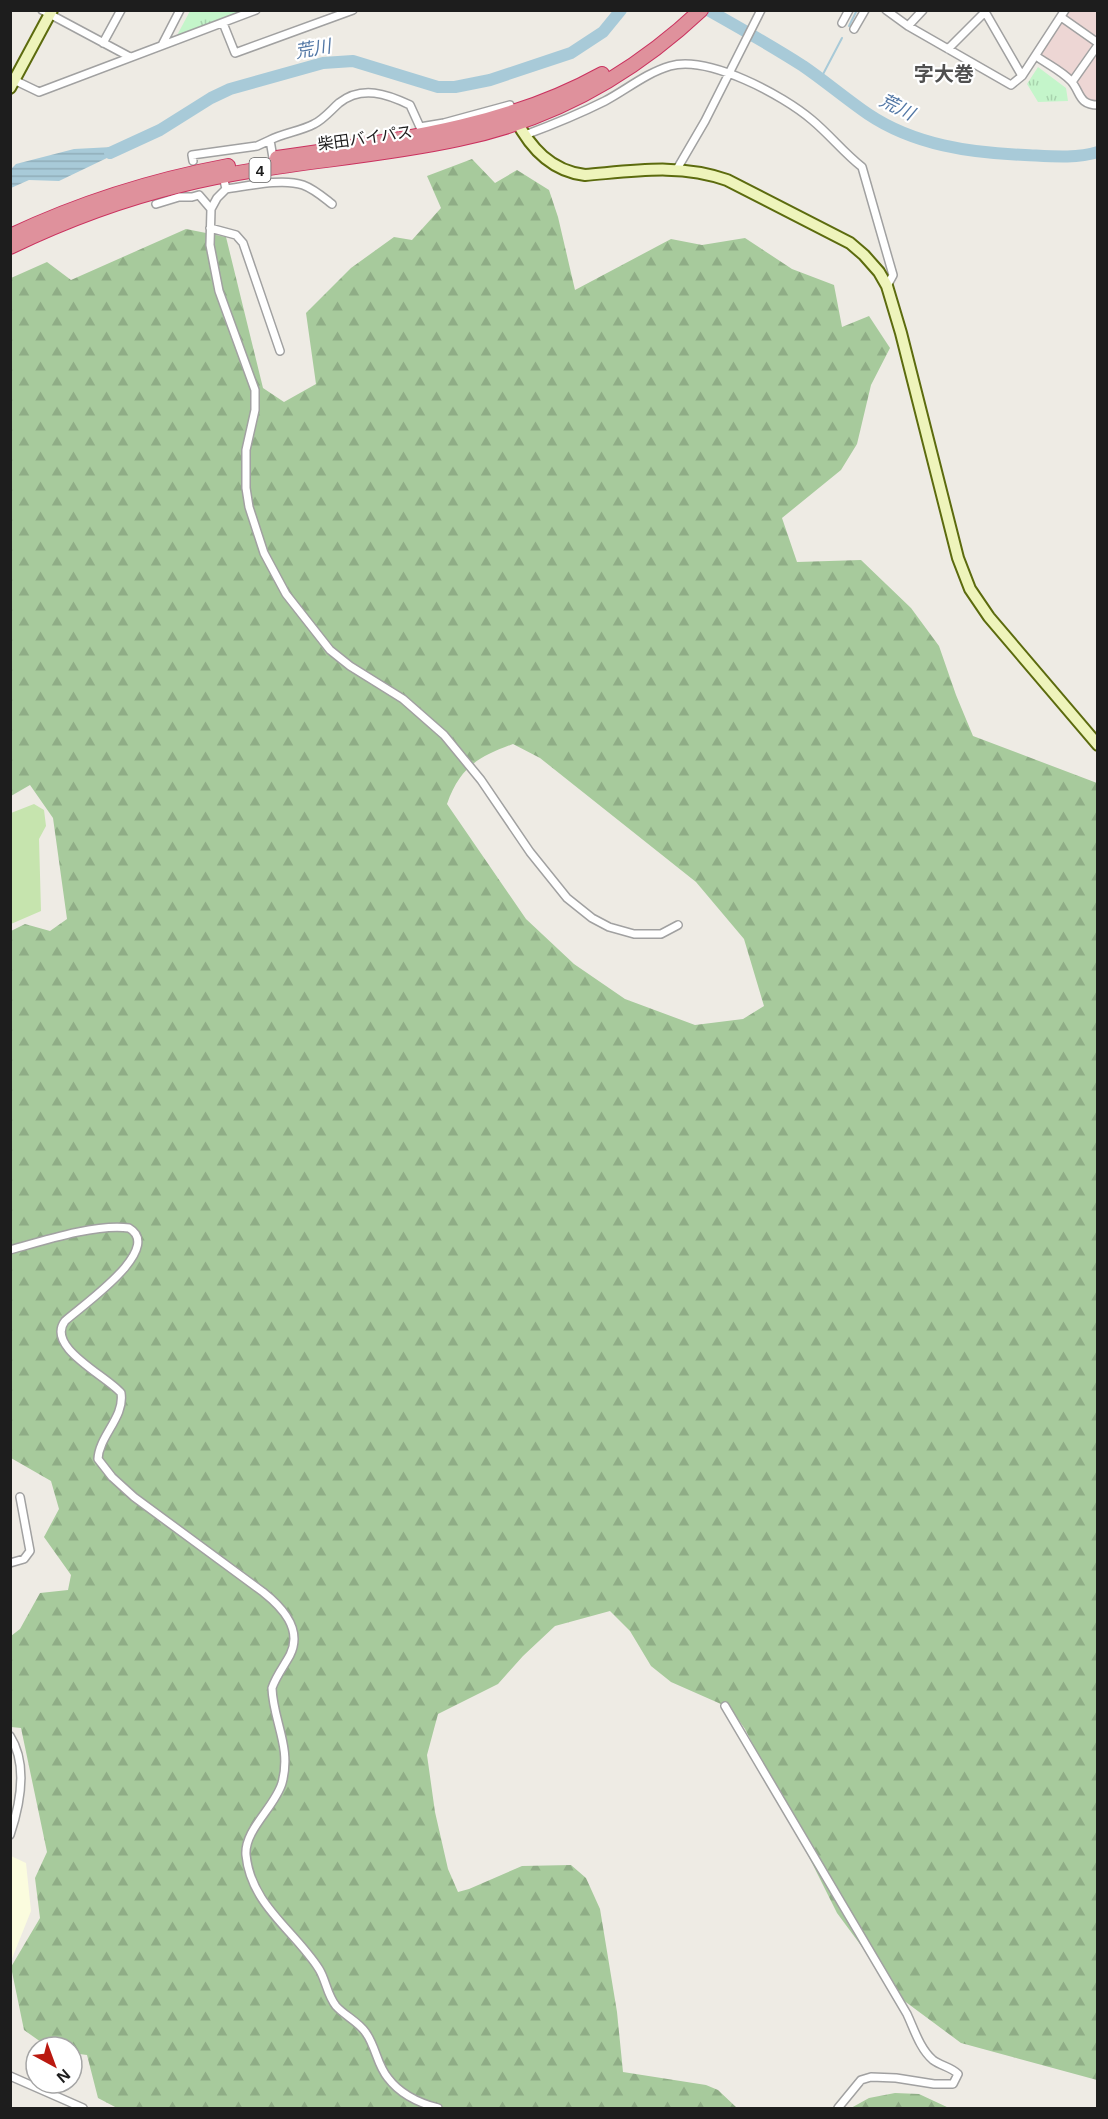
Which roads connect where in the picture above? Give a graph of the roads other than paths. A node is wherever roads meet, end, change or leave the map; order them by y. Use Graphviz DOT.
graph roads {
  1 [pos="121,10"];
  2 [pos="180,10"];
  3 [pos="256,10"];
  4 [pos="353,10"];
  5 [pos="688,10"];
  6 [pos="701,10"];
  7 [pos="760,10"];
  8 [pos="849,10"];
  9 [pos="865,10"];
  10 [pos="886,10"];
  11 [pos="923,10"];
  12 [pos="984,11"];
  13 [pos="48,12"];
  14 [pos="1063,14"];
  15 [pos="223,23"];
  16 [pos="842,23"];
  17 [pos="908,26"];
  18 [pos="854,29"];
  19 [pos="103,43"];
  20 [pos="1098,44"];
  21 [pos="162,45"];
  22 [pos="948,49"];
  23 [pos="1036,56"];
  24 [pos="130,57"];
  25 [pos="728,74"];
  26 [pos="1022,76"];
  27 [pos="13,79"];
  28 [pos="1072,82"];
  29 [pos="1098,105"];
  30 [pos="519,124"];
  31 [pos="270,140"];
  32 [pos="273,159"];
  33 [pos="193,161"];
  34 [pos="677,169"];
  35 [pos="224,183"];
  36 [pos="156,204"];
  37 [pos="332,204"];
  38 [pos="211,209"];
  39 [pos="210,228"];
  40 [pos="10,236"];
  41 [pos="10,247"];
  42 [pos="887,286"];
  43 [pos="280,351"];
  44 [pos="1098,745"];
  45 [pos="678,925"];
  46 [pos="10,1250"];
  47 [pos="20,1497"];
  48 [pos="10,1563"];
  49 [pos="725,1706"];
  50 [pos="10,1736"];
  51 [pos="10,1835"];
  52 [pos="10,2076"];
  53 [pos="83,2109"];
  54 [pos="438,2109"];
  55 [pos="838,2109"];
  1 -- 19 [label="street"];
  2 -- 21 [label="street"];
  3 -- 15 [label="street"];
  4 -- 15 [label="street"];
  5 -- 30 [label="highway, 柴田バイパス / 4"];
  6 -- 30 [label="highway, 柴田バイパス / 4"];
  7 -- 25 [label="street"];
  8 -- 16 [label="street"];
  9 -- 18 [label="street"];
  10 -- 17 [label="street"];
  11 -- 17 [label="street"];
  12 -- 22 [label="street"];
  12 -- 26 [label="street"];
  13 -- 19 [label="street"];
  13 -- 27 [label="street"];
  14 -- 20 [label="street"];
  14 -- 23 [label="street"];
  15 -- 21 [label="street"];
  17 -- 22 [label="street"];
  19 -- 24 [label="street"];
  20 -- 28 [label="street"];
  21 -- 24 [label="street"];
  22 -- 26 [label="street"];
  23 -- 26 [label="street"];
  23 -- 28 [label="street"];
  24 -- 27 [label="street"];
  25 -- 30 [label="street"];
  25 -- 34 [label="street"];
  25 -- 42 [label="street"];
  28 -- 29 [label="street"];
  30 -- 31 [label="street"];
  30 -- 32 [label="highway, 柴田バイパス / 4"];
  30 -- 34 [label="street"];
  30 -- 35 [label="highway, 柴田バイパス / 4"];
  31 -- 32 [label="street"];
  31 -- 33 [label="street"];
  32 -- 40 [label="highway, 柴田バイパス / 4"];
  34 -- 42 [label="street"];
  35 -- 37 [label="street"];
  35 -- 38 [label="street"];
  35 -- 41 [label="highway, 柴田バイパス / 4"];
  36 -- 38 [label="street"];
  38 -- 39 [label="street"];
  39 -- 43 [label="street"];
  39 -- 45 [label="street"];
  42 -- 44 [label="street"];
  46 -- 54 [label="street"];
  47 -- 48 [label="street"];
  49 -- 55 [label="street"];
  50 -- 51 [label="street"];
  52 -- 53 [label="street"];
}
